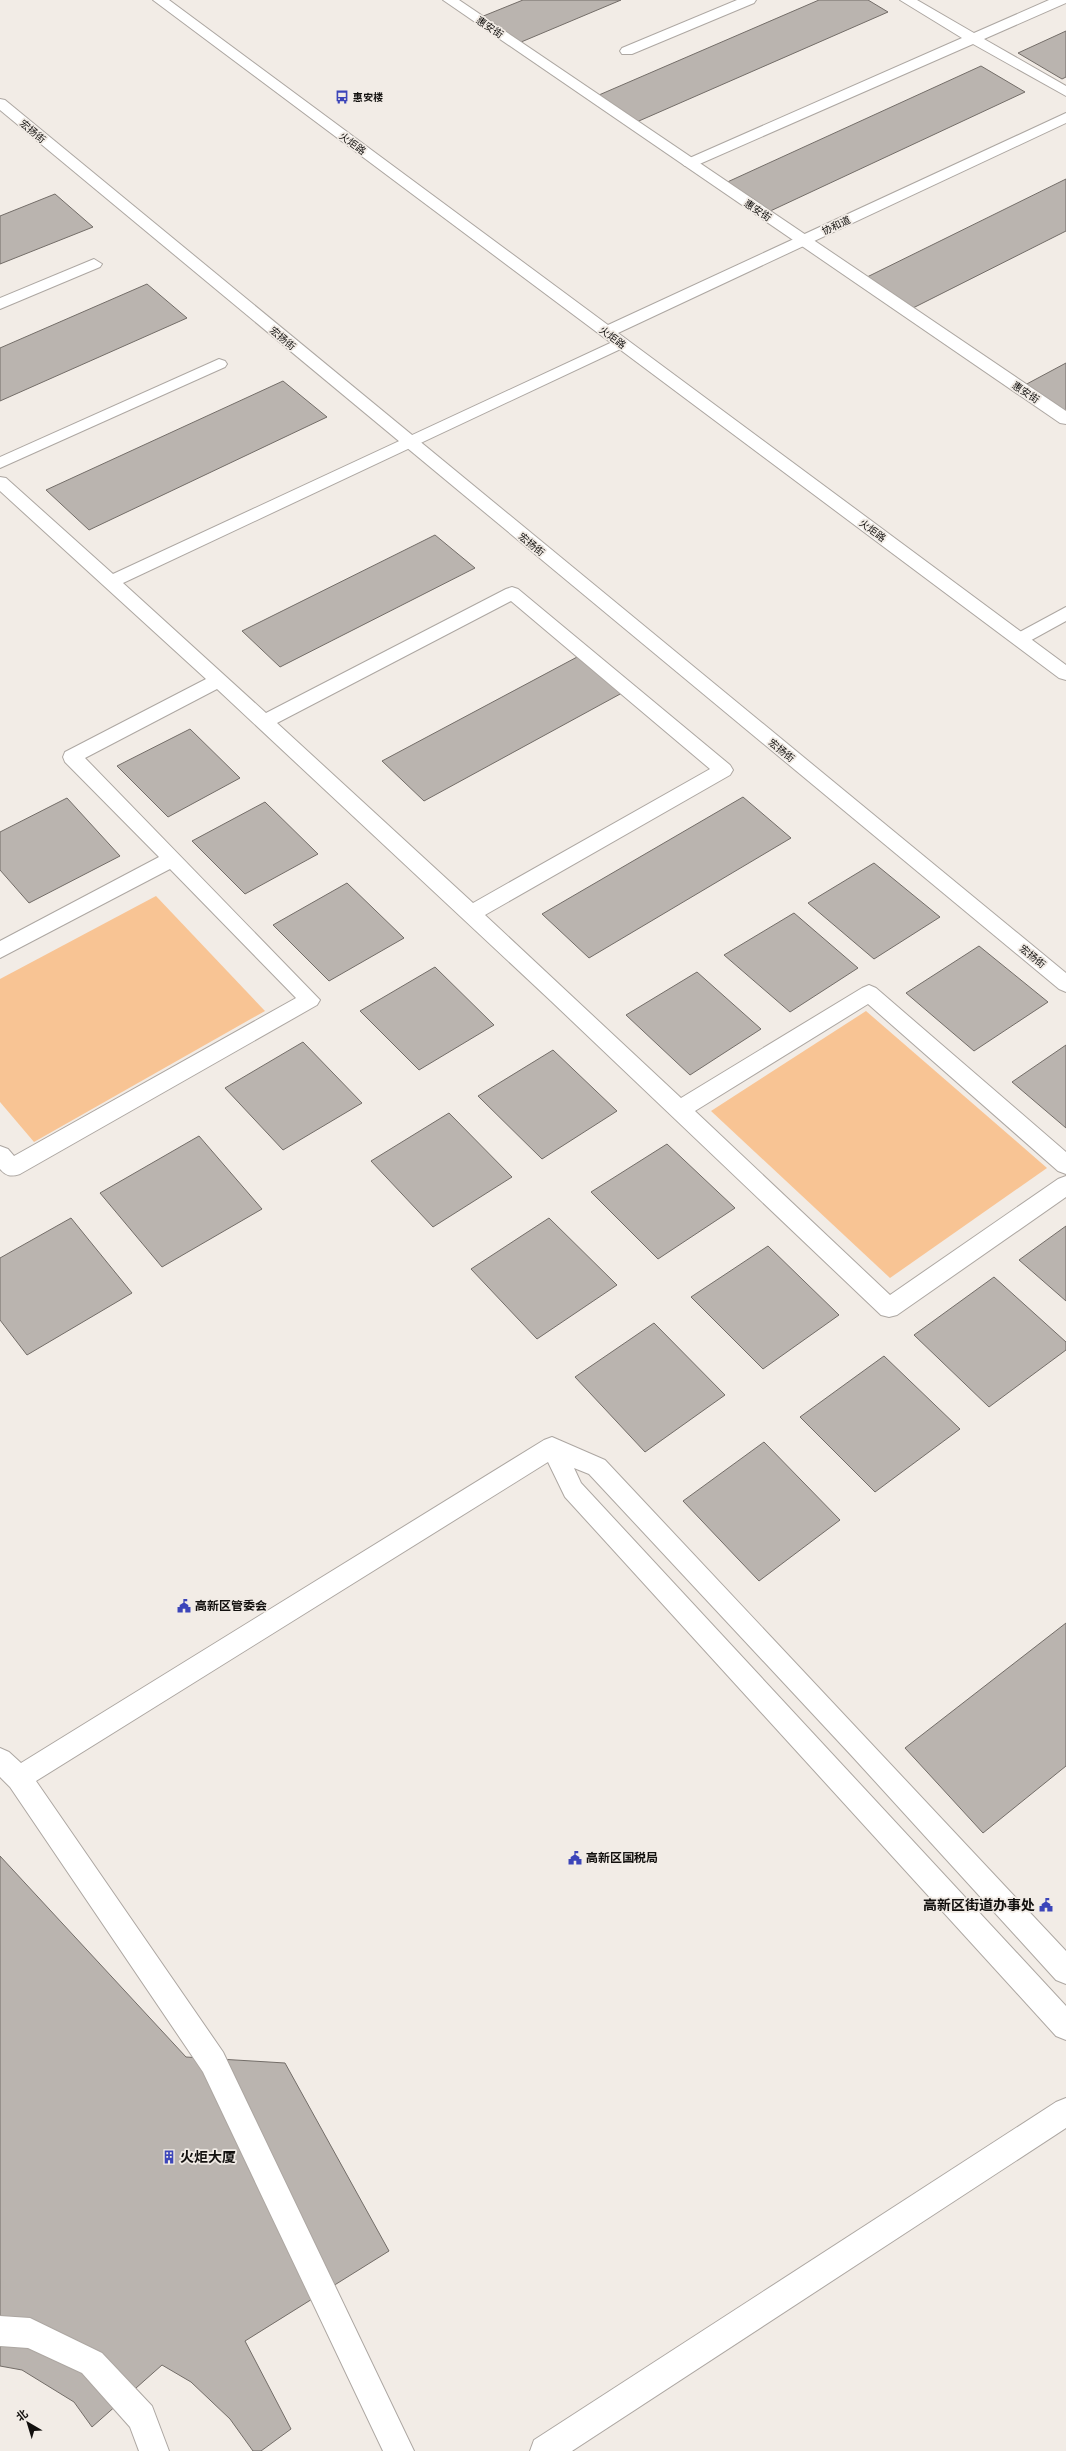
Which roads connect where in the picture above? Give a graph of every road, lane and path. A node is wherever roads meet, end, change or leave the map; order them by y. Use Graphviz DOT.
graph roads {
  1 [pos="160,0"];
  2 [pos="450,0"];
  3 [pos="748,0"];
  4 [pos="907,0"];
  5 [pos="1061,0"];
  6 [pos="974,39"];
  7 [pos="627,51"];
  8 [pos="1066,92"];
  9 [pos="0,103"];
  10 [pos="1066,117"];
  11 [pos="690,164"];
  12 [pos="803,240"];
  13 [pos="94,264"];
  14 [pos="0,304"];
  15 [pos="607,332"];
  16 [pos="621,343"];
  17 [pos="219,364"];
  18 [pos="1066,419"];
  19 [pos="408,442"];
  20 [pos="0,463"];
  21 [pos="0,482"];
  22 [pos="111,582"];
  23 [pos="1066,613"];
  24 [pos="1020,639"];
  25 [pos="1066,674"];
  26 [pos="218,681"];
  27 [pos="263,722"];
  28 [pos="172,859"];
  29 [pos="470,914"];
  30 [pos="0,950"];
  31 [pos="1066,984"];
  32 [pos="680,1109"];
  33 [pos="0,1155"];
  34 [pos="1066,1165"];
  35 [pos="1066,1185"];
  36 [pos="552,1447"];
  37 [pos="0,1760"];
  38 [pos="20,1778"];
  39 [pos="1066,1971"];
  40 [pos="1066,2026"];
  41 [pos="1066,2112"];
  42 [pos="0,2331"];
  43 [pos="154,2451"];
  44 [pos="399,2451"];
  45 [pos="545,2451"];
  1 -- 15 [label="street, 火炬路"];
  2 -- 11 [label="street, 惠安街"];
  3 -- 7 [label="street"];
  4 -- 6 [label="street"];
  5 -- 6 [label="street"];
  6 -- 8 [label="street"];
  6 -- 11 [label="street"];
  9 -- 19 [label="street, 宏扬街"];
  10 -- 12 [label="street, 协和道"];
  11 -- 12 [label="street, 惠安街"];
  12 -- 15 [label="street, 协和道"];
  12 -- 18 [label="street, 惠安街"];
  13 -- 14 [label="street"];
  15 -- 16 [label="street, 火炬路"];
  16 -- 19 [label="street"];
  16 -- 24 [label="street, 火炬路"];
  17 -- 20 [label="street"];
  19 -- 22 [label="street"];
  19 -- 31 [label="street, 宏扬街"];
  21 -- 22 [label="street"];
  22 -- 26 [label="street"];
  23 -- 24 [label="street"];
  24 -- 25 [label="street, 火炬路"];
  26 -- 27 [label="street"];
  26 -- 28 [label="street"];
  27 -- 29 [label="street"];
  27 -- 29 [label="street"];
  28 -- 30 [label="street"];
  28 -- 33 [label="street"];
  29 -- 32 [label="street"];
  32 -- 34 [label="street"];
  32 -- 35 [label="street"];
  36 -- 38 [label="street"];
  36 -- 39 [label="street"];
  36 -- 40 [label="street"];
  37 -- 38 [label="street"];
  38 -- 44 [label="street"];
  41 -- 45 [label="street"];
  42 -- 43 [label="street"];
}
